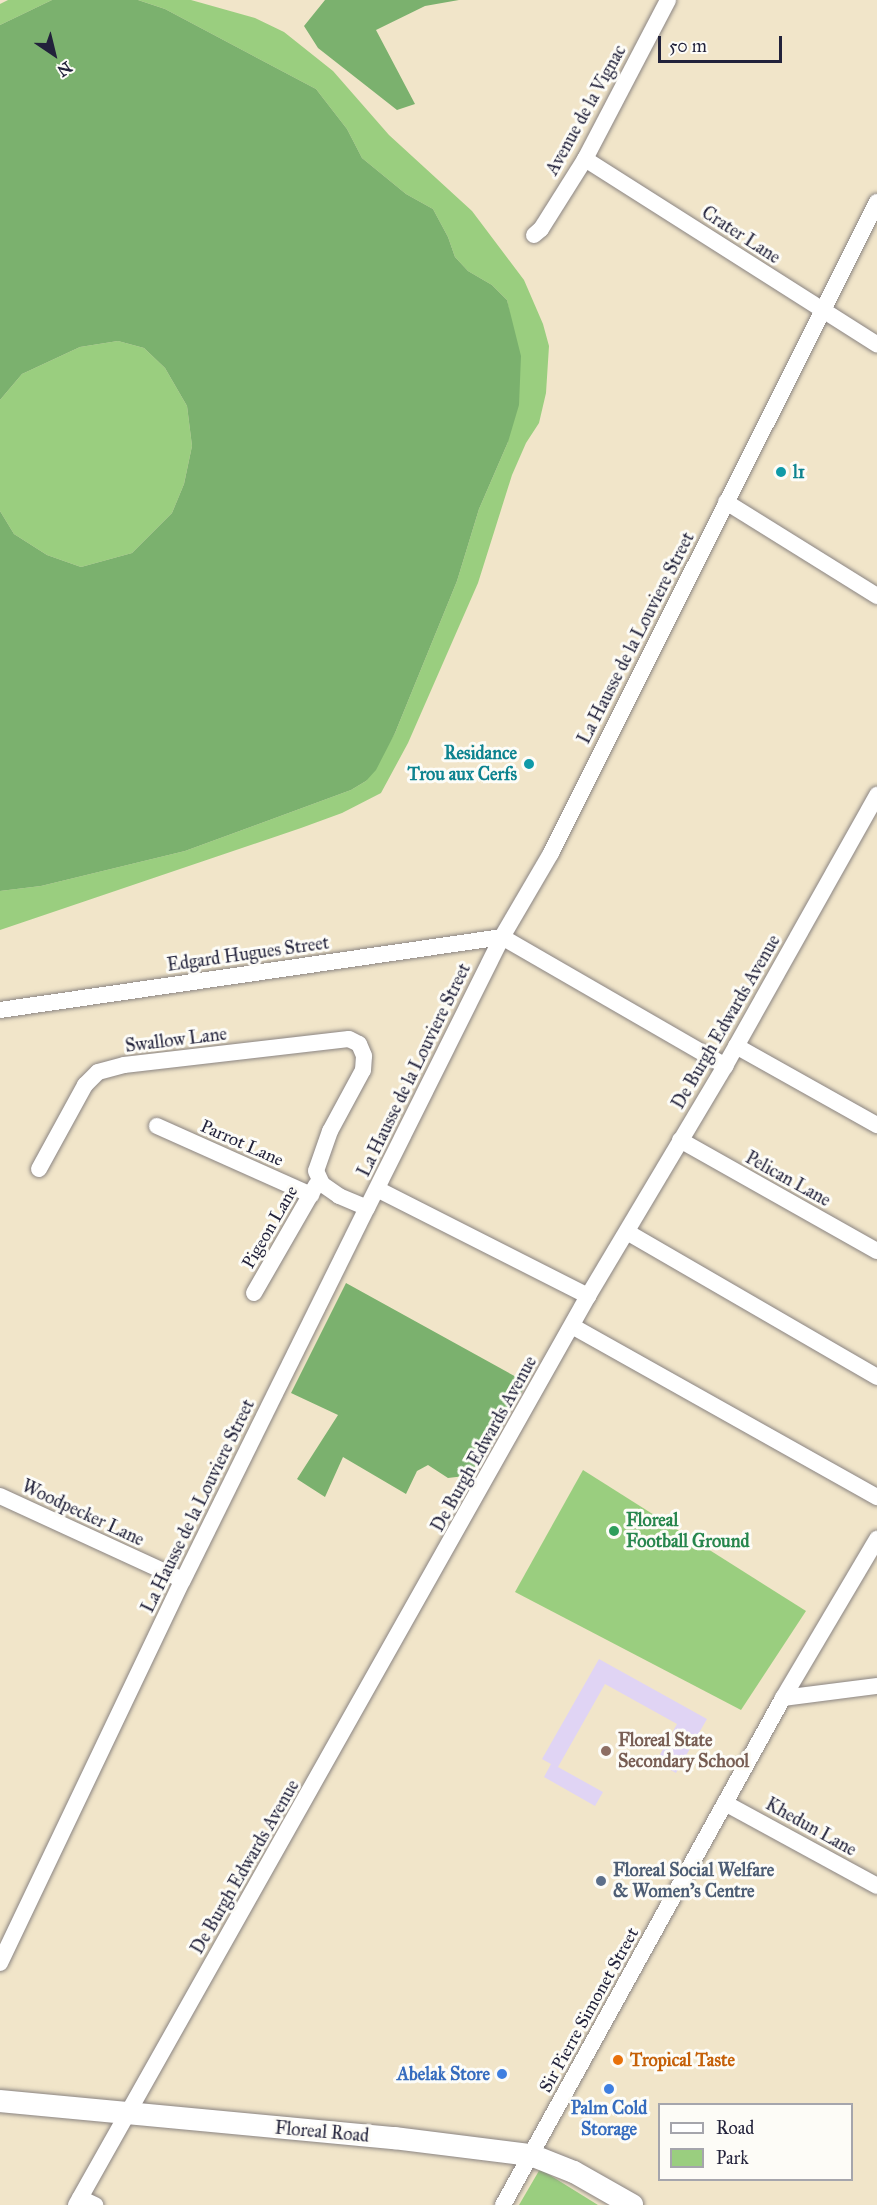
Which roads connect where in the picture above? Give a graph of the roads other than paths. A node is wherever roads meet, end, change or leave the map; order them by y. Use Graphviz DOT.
graph roads {
  1 [pos="668,0"];
  2 [pos="585,159"];
  3 [pos="877,202"];
  4 [pos="534,235"];
  5 [pos="821,310"];
  6 [pos="877,344"];
  7 [pos="726,502"];
  8 [pos="877,596"];
  9 [pos="877,795"];
  10 [pos="502,937"];
  11 [pos="0,1010"];
  12 [pos="736,1046"];
  13 [pos="364,1056"];
  14 [pos="725,1066"];
  15 [pos="877,1125"];
  16 [pos="157,1126"];
  17 [pos="680,1140"];
  18 [pos="39,1169"];
  19 [pos="318,1175"];
  20 [pos="377,1189"];
  21 [pos="311,1195"];
  22 [pos="367,1208"];
  23 [pos="627,1232"];
  24 [pos="877,1251"];
  25 [pos="254,1293"];
  26 [pos="588,1296"];
  27 [pos="572,1326"];
  28 [pos="877,1377"];
  29 [pos="0,1496"];
  30 [pos="877,1497"];
  31 [pos="877,1539"];
  32 [pos="183,1580"];
  33 [pos="877,1686"];
  34 [pos="783,1698"];
  35 [pos="725,1803"];
  36 [pos="877,1886"];
  37 [pos="0,1963"];
  38 [pos="0,2101"];
  39 [pos="128,2114"];
  40 [pos="531,2155"];
  41 [pos="83,2203"];
  42 [pos="503,2205"];
  43 [pos="632,2205"];
  1 -- 2 [label="street, Avenue de la Vignac"];
  2 -- 4 [label="street, Avenue de la Vignac"];
  2 -- 5 [label="street, Crater Lane"];
  3 -- 5 [label="street, La Hausse de la Louviere Street"];
  5 -- 6 [label="street, Crater Lane"];
  5 -- 7 [label="street, La Hausse de la Louviere Street"];
  7 -- 8 [label="street"];
  7 -- 10 [label="street, La Hausse de la Louviere Street"];
  9 -- 12 [label="street, De Burgh Edwards Avenue"];
  10 -- 11 [label="street, Edgard Hugues Street"];
  10 -- 14 [label="street"];
  10 -- 20 [label="street, La Hausse de la Louviere Street"];
  12 -- 14 [label="street, De Burgh Edwards Avenue"];
  12 -- 15 [label="street"];
  13 -- 18 [label="street, Swallow Lane"];
  13 -- 19 [label="street, Pigeon Lane"];
  14 -- 17 [label="street, De Burgh Edwards Avenue"];
  16 -- 21 [label="street, Parrot Lane"];
  17 -- 23 [label="street, De Burgh Edwards Avenue"];
  17 -- 24 [label="street, Pelican Lane"];
  19 -- 21 [label="street, Pigeon Lane"];
  19 -- 22 [label="street"];
  20 -- 22 [label="street, La Hausse de la Louviere Street"];
  20 -- 26 [label="street"];
  21 -- 25 [label="street, Pigeon Lane"];
  22 -- 32 [label="street, La Hausse de la Louviere Street"];
  23 -- 26 [label="street, De Burgh Edwards Avenue"];
  23 -- 28 [label="street"];
  26 -- 27 [label="street, De Burgh Edwards Avenue"];
  27 -- 30 [label="street"];
  27 -- 39 [label="street, De Burgh Edwards Avenue"];
  29 -- 32 [label="street, Woodpecker Lane"];
  31 -- 34 [label="street, Sir Pierre Simonet Street"];
  32 -- 37 [label="street, La Hausse de la Louviere Street"];
  33 -- 34 [label="street"];
  34 -- 35 [label="street, Sir Pierre Simonet Street"];
  35 -- 36 [label="street, Khedun Lane"];
  35 -- 40 [label="street, Sir Pierre Simonet Street"];
  38 -- 39 [label="main road, Floreal Road"];
  39 -- 40 [label="main road, Floreal Road"];
  39 -- 41 [label="street, De Burgh Edwards Avenue"];
  40 -- 42 [label="street, Sir Pierre Simonet Street"];
  40 -- 43 [label="main road, Floreal Road"];
}
